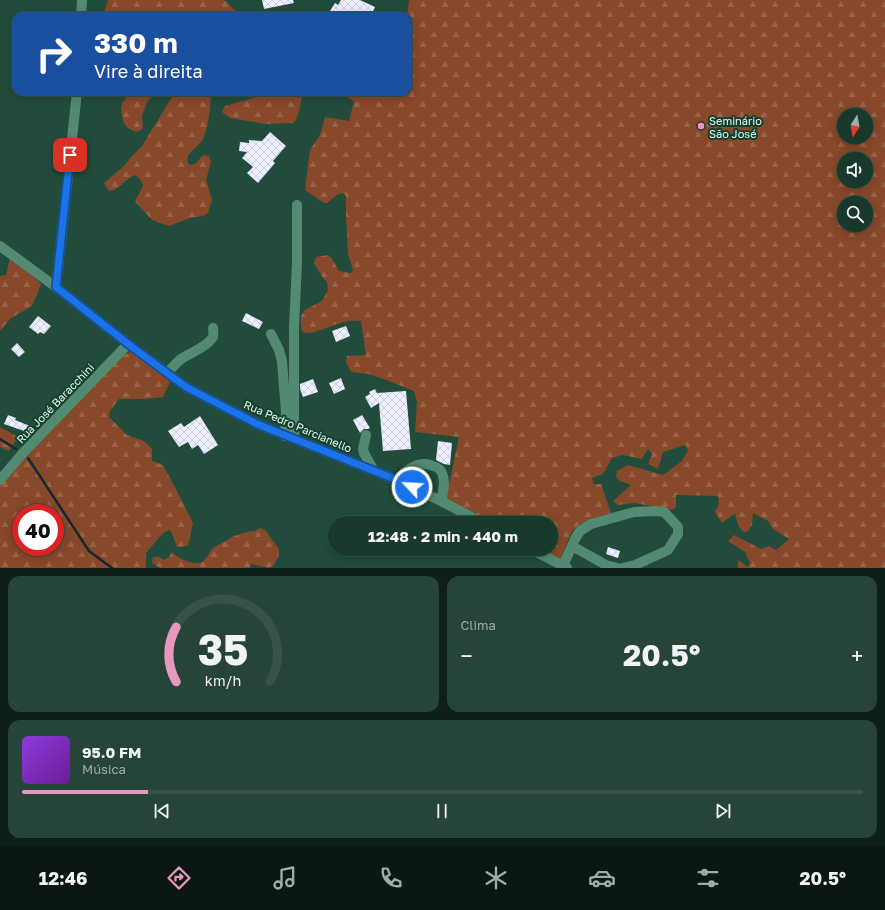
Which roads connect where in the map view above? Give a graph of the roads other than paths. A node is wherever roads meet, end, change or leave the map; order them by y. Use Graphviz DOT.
graph roads {
  1 [pos="82,0"];
  2 [pos="81,12"];
  3 [pos="77,96"];
  4 [pos="297,205"];
  5 [pos="0,246"];
  6 [pos="56,287"];
  7 [pos="213,328"];
  8 [pos="271,334"];
  9 [pos="128,344"];
  10 [pos="167,373"];
  11 [pos="366,434"];
  12 [pos="289,437"];
  13 [pos="374,471"];
  14 [pos="0,480"];
  15 [pos="397,480"];
  16 [pos="441,501"];
  17 [pos="470,516"];
  18 [pos="572,546"];
  19 [pos="544,556"];
  20 [pos="565,567"];
  21 [pos="617,568"];
  22 [pos="623,568"];
  1 -- 2 [label="street"];
  3 -- 6 [label="street"];
  4 -- 12 [label="street"];
  5 -- 6 [label="street, Rua Pedro Parcianello"];
  6 -- 9 [label="street, Rua Pedro Parcianello"];
  7 -- 10 [label="street"];
  8 -- 12 [label="street"];
  9 -- 10 [label="street, Rua Pedro Parcianello"];
  9 -- 14 [label="street, Rua José Baracchini"];
  10 -- 12 [label="street, Rua Pedro Parcianello"];
  11 -- 13 [label="street"];
  12 -- 13 [label="street, Rua Pedro Parcianello"];
  13 -- 15 [label="street, Rua Pedro Parcianello"];
  15 -- 16 [label="street, Rua Pedro Parcianello"];
  15 -- 16 [label="street"];
  16 -- 17 [label="street, Rua Pedro Parcianello"];
  18 -- 20 [label="street"];
  18 -- 21 [label="street"];
  18 -- 22 [label="street"];
  19 -- 20 [label="street"];
}
